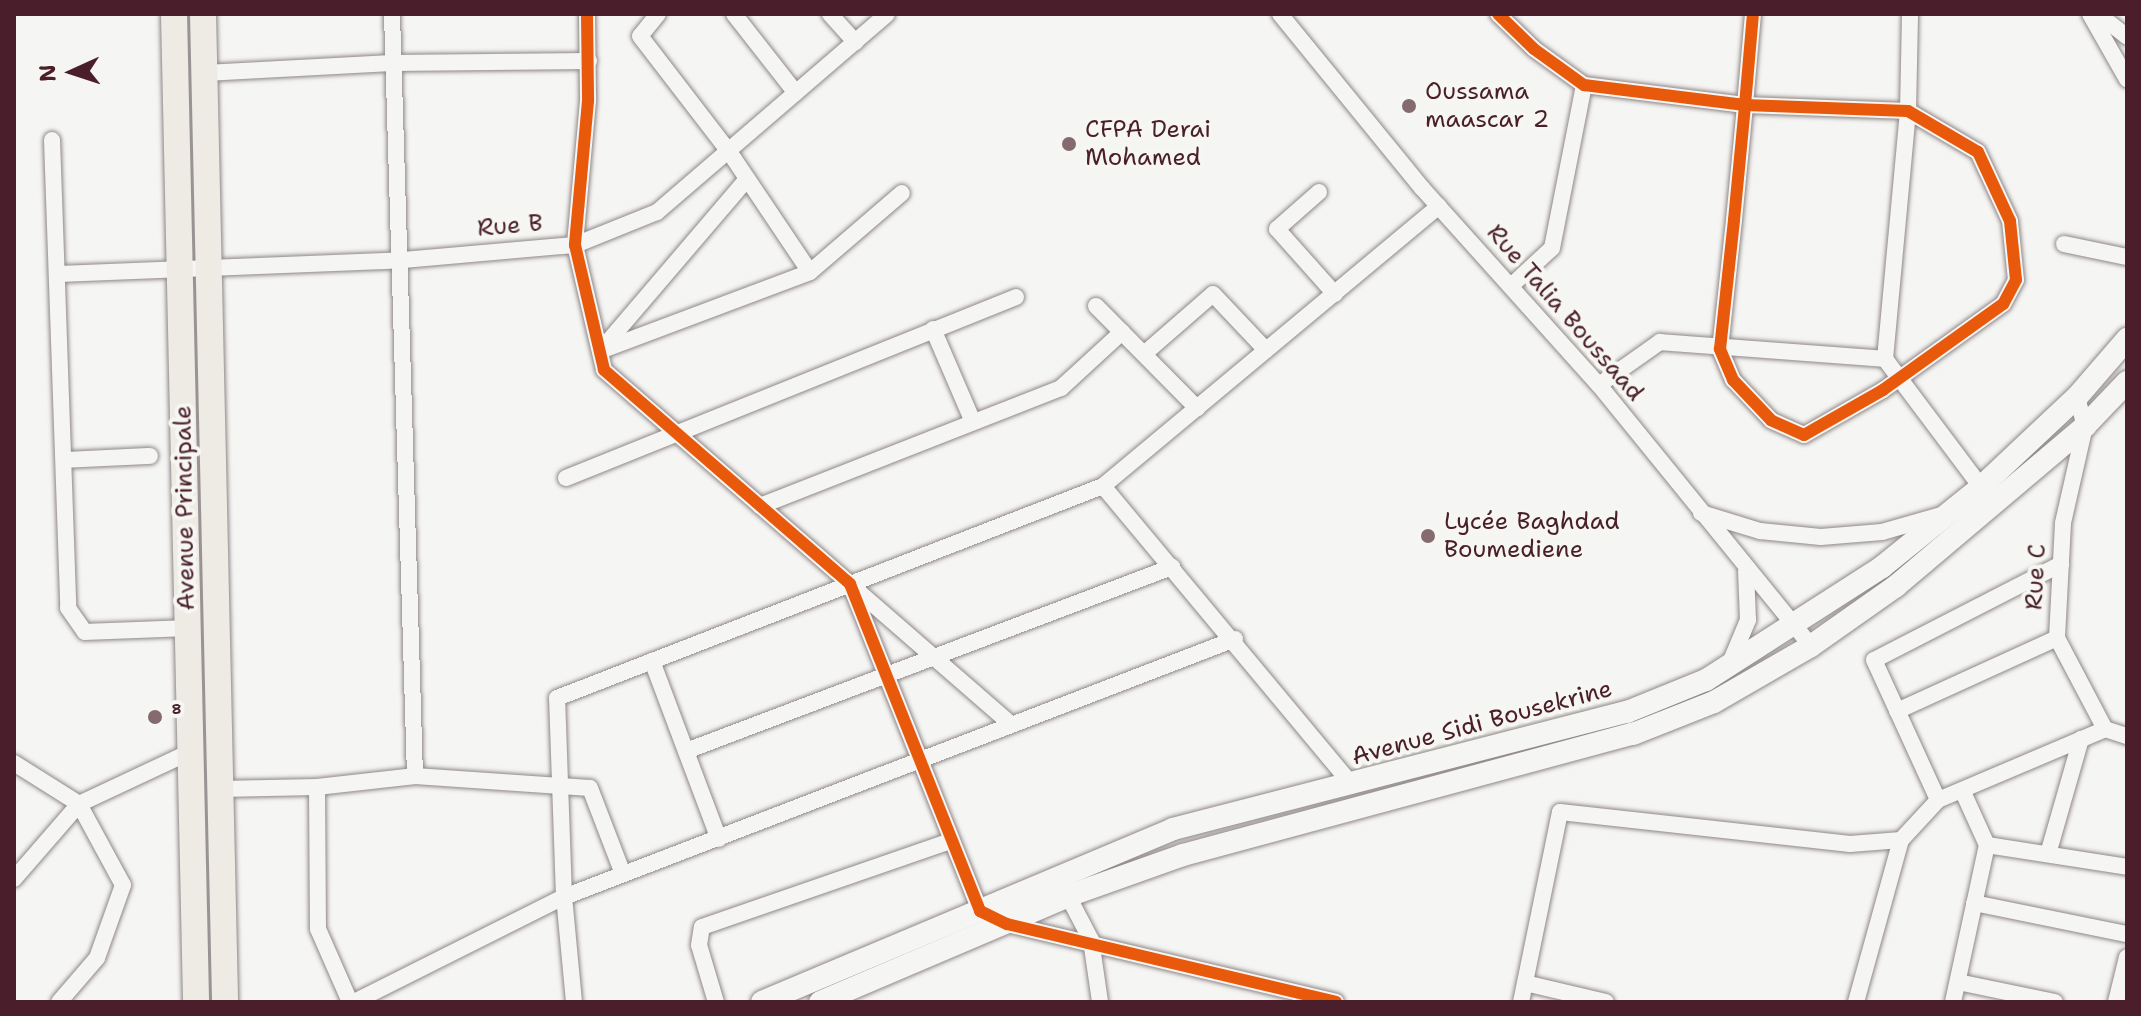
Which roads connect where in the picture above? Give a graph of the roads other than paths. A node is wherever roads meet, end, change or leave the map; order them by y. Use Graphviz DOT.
graph roads {
  1 [pos="174,14"];
  2 [pos="203,14"];
  3 [pos="392,14"];
  4 [pos="587,14"];
  5 [pos="658,14"];
  6 [pos="734,14"];
  7 [pos="830,14"];
  8 [pos="887,14"];
  9 [pos="1280,14"];
  10 [pos="1498,14"];
  11 [pos="1753,14"];
  12 [pos="1910,14"];
  13 [pos="2090,14"];
  14 [pos="2098,14"];
  15 [pos="2127,37"];
  16 [pos="855,42"];
  17 [pos="589,61"];
  18 [pos="392,63"];
  19 [pos="205,73"];
  20 [pos="2127,79"];
  21 [pos="1584,85"];
  22 [pos="796,93"];
  23 [pos="1745,105"];
  24 [pos="1908,111"];
  25 [pos="52,140"];
  26 [pos="730,153"];
  27 [pos="747,179"];
  28 [pos="1319,192"];
  29 [pos="902,193"];
  30 [pos="1439,206"];
  31 [pos="2064,244"];
  32 [pos="575,245"];
  33 [pos="2127,257"];
  34 [pos="403,260"];
  35 [pos="181,269"];
  36 [pos="209,270"];
  37 [pos="810,272"];
  38 [pos="59,274"];
  39 [pos="1512,285"];
  40 [pos="1335,294"];
  41 [pos="1016,297"];
  42 [pos="1096,306"];
  43 [pos="933,329"];
  44 [pos="1122,332"];
  45 [pos="2127,339"];
  46 [pos="1720,349"];
  47 [pos="1266,350"];
  48 [pos="600,351"];
  49 [pos="1144,354"];
  50 [pos="1885,359"];
  51 [pos="1900,378"];
  52 [pos="2127,382"];
  53 [pos="1599,385"];
  54 [pos="2077,397"];
  55 [pos="1197,408"];
  56 [pos="973,422"];
  57 [pos="2085,426"];
  58 [pos="675,432"];
  59 [pos="150,456"];
  60 [pos="64,460"];
  61 [pos="566,478"];
  62 [pos="1103,486"];
  63 [pos="1981,487"];
  64 [pos="760,506"];
  65 [pos="1701,513"];
  66 [pos="1941,515"];
  67 [pos="2061,564"];
  68 [pos="1172,567"];
  69 [pos="1746,569"];
  70 [pos="850,584"];
  71 [pos="1795,626"];
  72 [pos="188,628"];
  73 [pos="2057,638"];
  74 [pos="1235,639"];
  75 [pos="1811,646"];
  76 [pos="935,660"];
  77 [pos="652,661"];
  78 [pos="1728,667"];
  79 [pos="886,679"];
  80 [pos="1897,711"];
  81 [pos="1011,724"];
  82 [pos="2105,729"];
  83 [pos="2127,736"];
  84 [pos="2081,739"];
  85 [pos="686,751"];
  86 [pos="190,752"];
  87 [pos="918,762"];
  88 [pos="14,763"];
  89 [pos="415,776"];
  90 [pos="1352,785"];
  91 [pos="317,787"];
  92 [pos="563,788"];
  93 [pos="219,789"];
  94 [pos="1962,790"];
  95 [pos="1938,800"];
  96 [pos="79,804"];
  97 [pos="719,839"];
  98 [pos="1901,840"];
  99 [pos="951,841"];
  100 [pos="1987,845"];
  101 [pos="2048,854"];
  102 [pos="2127,867"];
  103 [pos="623,874"];
  104 [pos="14,879"];
  105 [pos="1068,896"];
  106 [pos="564,897"];
  107 [pos="1974,903"];
  108 [pos="980,911"];
  109 [pos="1007,924"];
  110 [pos="2127,934"];
  111 [pos="1091,940"];
  112 [pos="2127,957"];
  113 [pos="1958,982"];
  114 [pos="1525,983"];
  115 [pos="361,1000"];
  116 [pos="59,1002"];
  117 [pos="196,1002"];
  118 [pos="225,1002"];
  119 [pos="574,1002"];
  120 [pos="716,1002"];
  121 [pos="762,1002"];
  122 [pos="820,1002"];
  123 [pos="1100,1002"];
  124 [pos="1336,1002"];
  125 [pos="1521,1002"];
  126 [pos="1606,1002"];
  127 [pos="1856,1002"];
  128 [pos="1953,1002"];
  129 [pos="2055,1002"];
  130 [pos="2116,1002"];
  1 -- 35 [label="main road, Avenue Principale"];
  2 -- 19 [label="main road, Avenue Principale"];
  3 -- 18 [label="street"];
  4 -- 17 [label="street"];
  5 -- 26 [label="street"];
  6 -- 22 [label="street"];
  7 -- 16 [label="street"];
  8 -- 16 [label="street, Rue B"];
  9 -- 30 [label="street, Rue Talia Boussaad"];
  10 -- 21 [label="street"];
  11 -- 23 [label="street"];
  12 -- 24 [label="street"];
  13 -- 20 [label="street"];
  14 -- 15 [label="street"];
  16 -- 22 [label="street, Rue B"];
  17 -- 18 [label="street"];
  17 -- 32 [label="street"];
  18 -- 19 [label="street"];
  18 -- 34 [label="street"];
  19 -- 36 [label="main road, Avenue Principale"];
  21 -- 23 [label="street"];
  21 -- 39 [label="street"];
  22 -- 26 [label="street, Rue B"];
  23 -- 24 [label="street"];
  23 -- 46 [label="street"];
  24 -- 50 [label="street"];
  24 -- 51 [label="street"];
  25 -- 38 [label="street"];
  26 -- 27 [label="street"];
  26 -- 32 [label="street, Rue B"];
  27 -- 37 [label="street"];
  27 -- 48 [label="street"];
  28 -- 40 [label="street"];
  29 -- 37 [label="street"];
  30 -- 39 [label="street, Rue Talia Boussaad"];
  30 -- 40 [label="street"];
  31 -- 33 [label="street"];
  32 -- 34 [label="street, Rue B"];
  32 -- 48 [label="street"];
  34 -- 36 [label="street, Rue B"];
  34 -- 89 [label="street"];
  35 -- 36 [label="street, Rue B"];
  35 -- 38 [label="street, Rue B"];
  35 -- 72 [label="main road, Avenue Principale"];
  36 -- 93 [label="main road, Avenue Principale"];
  37 -- 48 [label="street"];
  38 -- 60 [label="street"];
  39 -- 53 [label="street, Rue Talia Boussaad"];
  40 -- 47 [label="street"];
  41 -- 43 [label="street"];
  42 -- 44 [label="street"];
  43 -- 56 [label="street"];
  43 -- 58 [label="street"];
  44 -- 49 [label="street"];
  44 -- 56 [label="street"];
  45 -- 54 [label="main road, Avenue Sidi Bousekrine"];
  46 -- 50 [label="street"];
  46 -- 51 [label="street"];
  46 -- 53 [label="street"];
  47 -- 49 [label="street"];
  47 -- 55 [label="street"];
  48 -- 58 [label="street"];
  49 -- 55 [label="street"];
  50 -- 51 [label="street"];
  51 -- 63 [label="street"];
  52 -- 57 [label="main road"];
  53 -- 65 [label="street, Rue Talia Boussaad"];
  54 -- 57 [label="street, Rue C"];
  54 -- 63 [label="main road, Avenue Sidi Bousekrine"];
  55 -- 62 [label="street"];
  56 -- 64 [label="street"];
  57 -- 67 [label="street, Rue C"];
  57 -- 75 [label="main road"];
  58 -- 61 [label="street"];
  58 -- 64 [label="street"];
  59 -- 60 [label="street"];
  60 -- 72 [label="street"];
  62 -- 68 [label="street"];
  62 -- 70 [label="street"];
  63 -- 66 [label="main road, Avenue Sidi Bousekrine"];
  64 -- 70 [label="street"];
  65 -- 66 [label="street"];
  65 -- 69 [label="street, Rue Talia Boussaad"];
  66 -- 71 [label="main road, Avenue Sidi Bousekrine"];
  67 -- 73 [label="street, Rue C"];
  67 -- 80 [label="street"];
  68 -- 74 [label="street"];
  68 -- 76 [label="street"];
  69 -- 71 [label="street, Rue Talia Boussaad"];
  69 -- 78 [label="street"];
  70 -- 76 [label="street"];
  70 -- 77 [label="street"];
  70 -- 79 [label="street"];
  71 -- 75 [label="street, Rue Talia Boussaad"];
  71 -- 78 [label="main road, Avenue Sidi Bousekrine"];
  72 -- 86 [label="main road, Avenue Principale"];
  73 -- 80 [label="street"];
  73 -- 82 [label="street, Rue C"];
  74 -- 81 [label="street"];
  74 -- 90 [label="street"];
  75 -- 105 [label="main road"];
  76 -- 79 [label="street"];
  76 -- 81 [label="street"];
  77 -- 85 [label="street"];
  77 -- 92 [label="street"];
  78 -- 90 [label="main road, Avenue Sidi Bousekrine"];
  79 -- 85 [label="street"];
  79 -- 87 [label="street"];
  80 -- 95 [label="street"];
  81 -- 87 [label="street"];
  82 -- 83 [label="street"];
  82 -- 84 [label="street"];
  84 -- 94 [label="street"];
  84 -- 101 [label="street"];
  85 -- 97 [label="street"];
  86 -- 96 [label="street"];
  86 -- 117 [label="main road, Avenue Principale"];
  87 -- 97 [label="street"];
  87 -- 99 [label="street"];
  88 -- 96 [label="street"];
  89 -- 91 [label="street"];
  89 -- 92 [label="street"];
  90 -- 108 [label="main road, Avenue Sidi Bousekrine"];
  91 -- 93 [label="street"];
  91 -- 115 [label="street"];
  92 -- 103 [label="street"];
  92 -- 106 [label="street"];
  93 -- 118 [label="main road, Avenue Principale"];
  94 -- 95 [label="street"];
  94 -- 100 [label="street"];
  95 -- 98 [label="street"];
  96 -- 104 [label="street"];
  96 -- 116 [label="street"];
  97 -- 103 [label="street"];
  98 -- 114 [label="street"];
  98 -- 127 [label="street"];
  99 -- 108 [label="street"];
  99 -- 120 [label="street"];
  100 -- 101 [label="street"];
  100 -- 107 [label="street"];
  101 -- 102 [label="street"];
  103 -- 106 [label="street"];
  105 -- 109 [label="main road"];
  105 -- 111 [label="street"];
  106 -- 115 [label="street"];
  106 -- 119 [label="street"];
  107 -- 110 [label="street"];
  107 -- 113 [label="street"];
  108 -- 109 [label="street"];
  108 -- 121 [label="main road, Avenue Sidi Bousekrine"];
  109 -- 111 [label="street"];
  109 -- 122 [label="main road"];
  111 -- 123 [label="street"];
  111 -- 124 [label="street"];
  112 -- 130 [label="street"];
  113 -- 128 [label="street"];
  113 -- 129 [label="street"];
  114 -- 125 [label="street"];
  114 -- 126 [label="street"];
}
